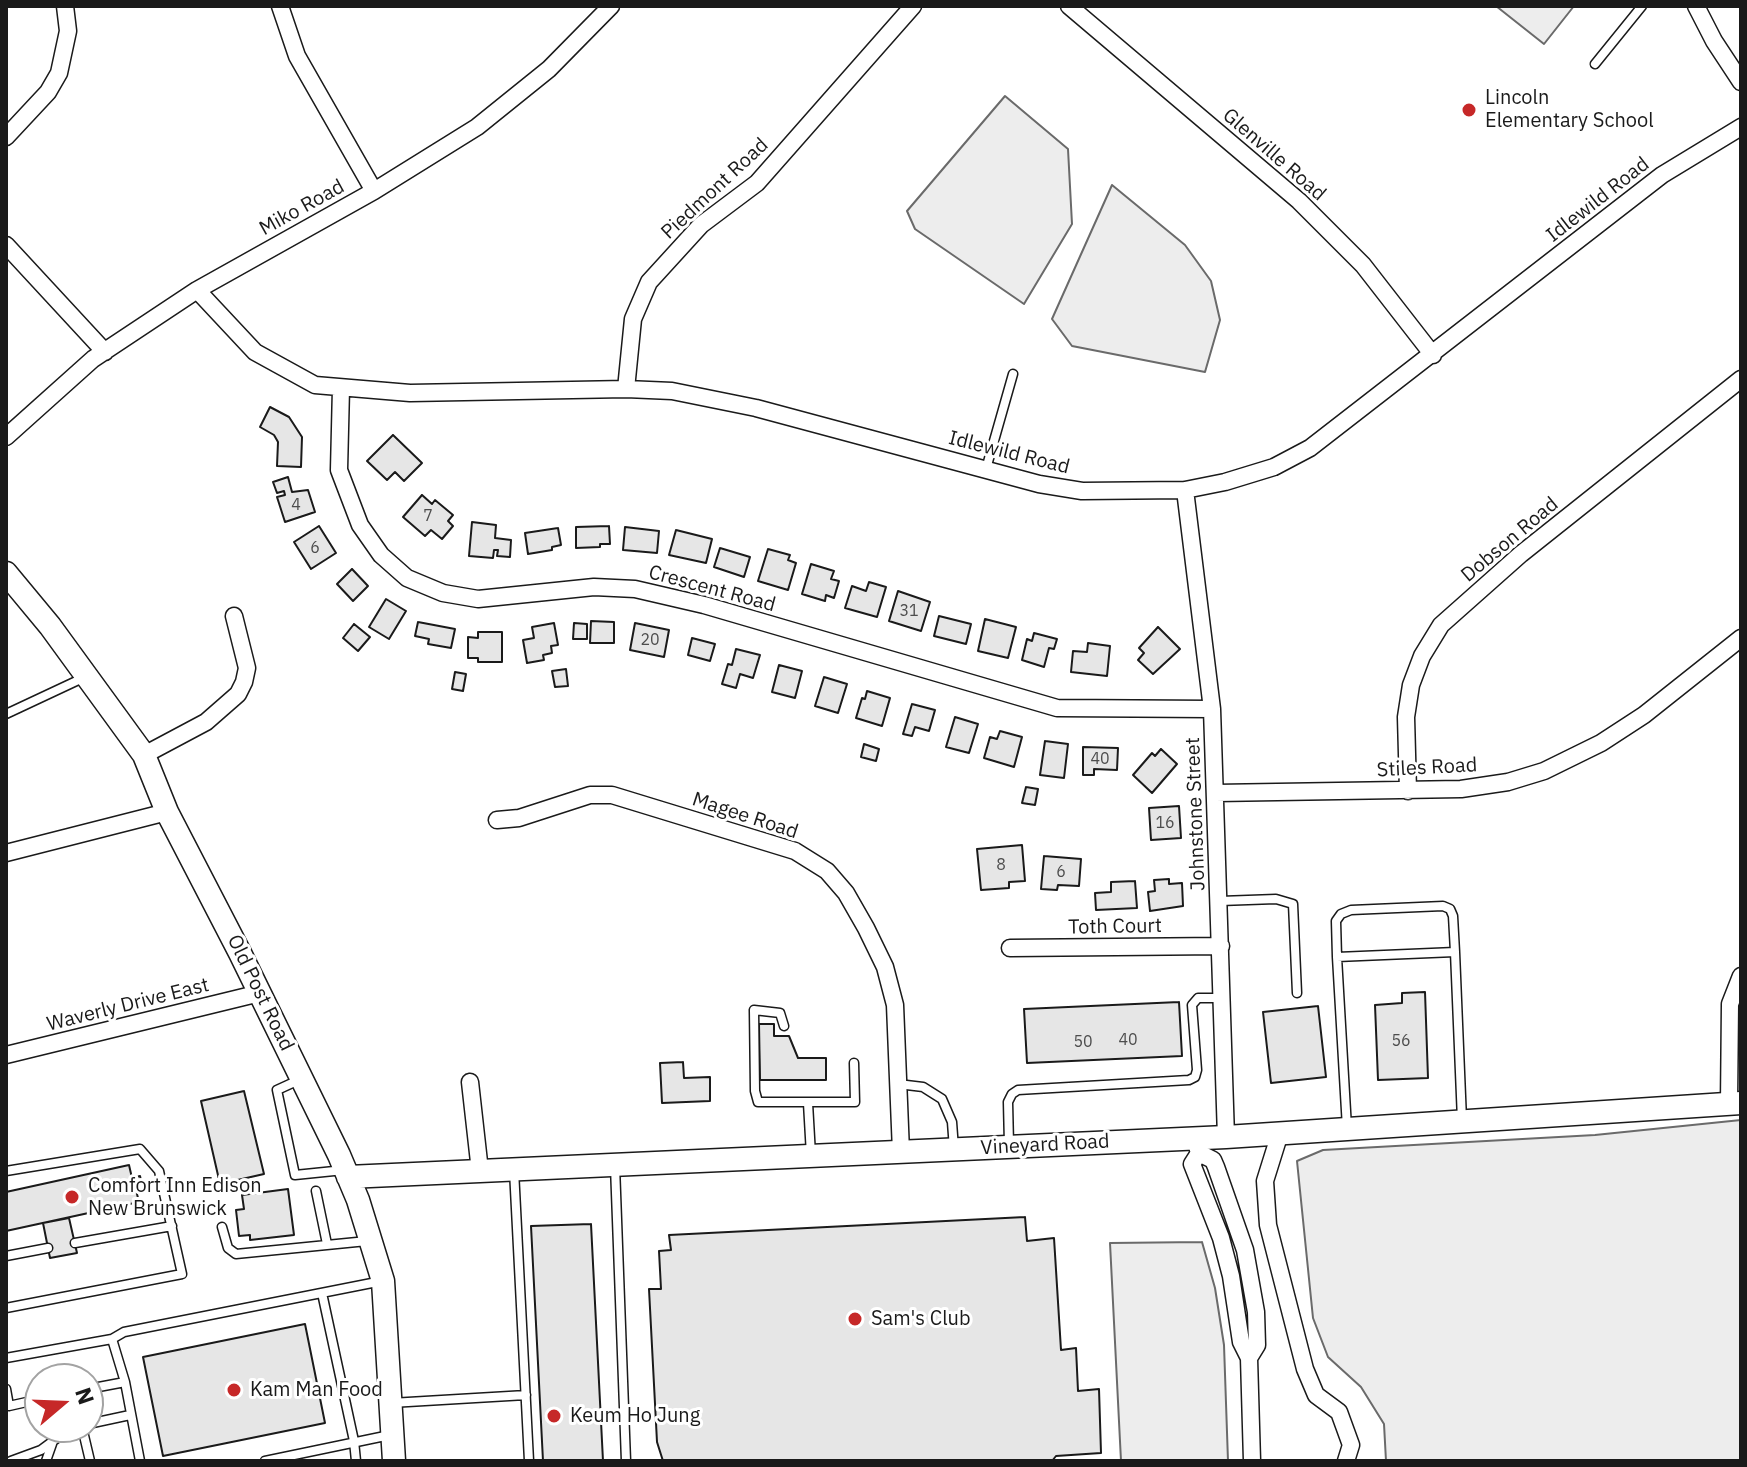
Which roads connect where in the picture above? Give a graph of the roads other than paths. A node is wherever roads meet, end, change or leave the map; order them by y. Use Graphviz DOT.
graph roads {
  1 [pos="65,6"];
  2 [pos="280,6"];
  3 [pos="611,6"];
  4 [pos="913,6"];
  5 [pos="1069,6"];
  6 [pos="1642,6"];
  7 [pos="1696,6"];
  8 [pos="1595,64"];
  9 [pos="1741,82"];
  10 [pos="1741,127"];
  11 [pos="6,137"];
  12 [pos="374,191"];
  13 [pos="6,245"];
  14 [pos="197,290"];
  15 [pos="105,352"];
  16 [pos="1433,355"];
  17 [pos="1013,374"];
  18 [pos="1741,379"];
  19 [pos="341,388"];
  20 [pos="626,389"];
  21 [pos="6,437"];
  22 [pos="986,469"];
  23 [pos="1185,490"];
  24 [pos="6,573"];
  25 [pos="234,616"];
  26 [pos="1741,638"];
  27 [pos="85,676"];
  28 [pos="1212,709"];
  29 [pos="6,714"];
  30 [pos="144,755"];
  31 [pos="1408,791"];
  32 [pos="1216,793"];
  33 [pos="167,812"];
  34 [pos="497,820"];
  35 [pos="6,853"];
  36 [pos="1220,901"];
  37 [pos="1221,946"];
  38 [pos="1010,948"];
  39 [pos="1455,952"];
  40 [pos="1337,957"];
  41 [pos="1741,976"];
  42 [pos="260,993"];
  43 [pos="1297,993"];
  44 [pos="1223,998"];
  45 [pos="784,1026"];
  46 [pos="6,1055"];
  47 [pos="854,1063"];
  48 [pos="302,1078"];
  49 [pos="470,1082"];
  50 [pos="898,1084"];
  51 [pos="808,1103"];
  52 [pos="1735,1103"];
  53 [pos="1462,1121"];
  54 [pos="1347,1129"];
  55 [pos="1280,1133"];
  56 [pos="1226,1137"];
  57 [pos="1197,1146"];
  58 [pos="1009,1147"];
  59 [pos="955,1149"];
  60 [pos="901,1152"];
  61 [pos="811,1156"];
  62 [pos="615,1165"];
  63 [pos="514,1169"];
  64 [pos="6,1171"];
  65 [pos="480,1171"];
  66 [pos="347,1173"];
  67 [pos="316,1191"];
  68 [pos="172,1226"];
  69 [pos="222,1227"];
  70 [pos="371,1240"];
  71 [pos="75,1243"];
  72 [pos="327,1244"];
  73 [pos="48,1248"];
  74 [pos="6,1256"];
  75 [pos="383,1281"];
  76 [pos="322,1293"];
  77 [pos="6,1308"];
  78 [pos="112,1339"];
  79 [pos="6,1358"];
  80 [pos="125,1382"];
  81 [pos="104,1386"];
  82 [pos="6,1389"];
  83 [pos="526,1395"];
  84 [pos="24,1403"];
  85 [pos="390,1403"];
  86 [pos="130,1415"];
  87 [pos="104,1421"];
  88 [pos="392,1435"];
  89 [pos="354,1441"];
  90 [pos="52,1443"];
  91 [pos="11,1461"];
  92 [pos="46,1461"];
  93 [pos="140,1461"];
  94 [pos="265,1461"];
  95 [pos="356,1461"];
  96 [pos="394,1461"];
  97 [pos="529,1461"];
  98 [pos="626,1461"];
  99 [pos="1252,1461"];
  100 [pos="1346,1461"];
  1 -- 11 [label="street"];
  2 -- 12 [label="street"];
  3 -- 12 [label="street, Miko Road"];
  4 -- 20 [label="street, Piedmont Road"];
  5 -- 16 [label="street, Glenville Road"];
  6 -- 8 [label="lane"];
  7 -- 9 [label="street"];
  10 -- 16 [label="street, Idlewild Road"];
  12 -- 14 [label="street, Miko Road"];
  13 -- 15 [label="street"];
  14 -- 15 [label="street, Miko Road"];
  14 -- 19 [label="street, Idlewild Road"];
  15 -- 21 [label="street, Miko Road"];
  16 -- 23 [label="street, Idlewild Road"];
  17 -- 22 [label="lane"];
  18 -- 31 [label="street, Dobson Road"];
  19 -- 20 [label="street, Idlewild Road"];
  19 -- 28 [label="street, Crescent Road"];
  20 -- 22 [label="street, Idlewild Road"];
  22 -- 23 [label="street, Idlewild Road"];
  23 -- 28 [label="street, Johnstone Street"];
  24 -- 27 [label="street, Old Post Road"];
  25 -- 30 [label="street"];
  26 -- 31 [label="street, Stiles Road"];
  27 -- 29 [label="lane"];
  27 -- 30 [label="street, Old Post Road"];
  28 -- 32 [label="street, Johnstone Street"];
  30 -- 33 [label="street, Old Post Road"];
  31 -- 32 [label="street, Stiles Road"];
  32 -- 36 [label="street, Johnstone Street"];
  33 -- 35 [label="street"];
  33 -- 42 [label="street, Old Post Road"];
  34 -- 50 [label="street, Magee Road"];
  36 -- 37 [label="street, Johnstone Street"];
  36 -- 43 [label="lane"];
  37 -- 38 [label="street, Toth Court"];
  37 -- 44 [label="street, Johnstone Street"];
  39 -- 40 [label="lane"];
  39 -- 40 [label="lane"];
  39 -- 53 [label="lane"];
  40 -- 54 [label="lane"];
  41 -- 52 [label="street"];
  42 -- 46 [label="street, Waverly Drive East"];
  42 -- 48 [label="street, Old Post Road"];
  44 -- 56 [label="street, Johnstone Street"];
  44 -- 58 [label="lane"];
  45 -- 51 [label="lane"];
  47 -- 51 [label="lane"];
  48 -- 66 [label="street, Old Post Road"];
  48 -- 66 [label="lane"];
  49 -- 65 [label="street"];
  50 -- 59 [label="lane"];
  50 -- 60 [label="street, Magee Road"];
  51 -- 61 [label="lane"];
  52 -- 53 [label="street, Vineyard Road"];
  53 -- 54 [label="street, Vineyard Road"];
  54 -- 55 [label="street, Vineyard Road"];
  55 -- 56 [label="street, Vineyard Road"];
  55 -- 100 [label="street"];
  56 -- 57 [label="street, Vineyard Road"];
  57 -- 58 [label="street, Vineyard Road"];
  57 -- 99 [label="street"];
  58 -- 59 [label="street, Vineyard Road"];
  59 -- 60 [label="street, Vineyard Road"];
  60 -- 61 [label="street, Vineyard Road"];
  61 -- 62 [label="street, Vineyard Road"];
  62 -- 63 [label="street, Vineyard Road"];
  62 -- 98 [label="lane"];
  63 -- 65 [label="street, Vineyard Road"];
  63 -- 83 [label="lane"];
  64 -- 68 [label="lane"];
  65 -- 66 [label="street, Vineyard Road"];
  66 -- 70 [label="street, Old Post Road"];
  67 -- 72 [label="lane"];
  68 -- 71 [label="lane"];
  68 -- 77 [label="lane"];
  69 -- 72 [label="lane"];
  70 -- 72 [label="lane"];
  70 -- 75 [label="street, Old Post Road"];
  73 -- 74 [label="lane"];
  75 -- 76 [label="lane"];
  75 -- 85 [label="street, Old Post Road"];
  76 -- 78 [label="lane"];
  76 -- 89 [label="lane"];
  78 -- 79 [label="lane"];
  78 -- 80 [label="lane"];
  80 -- 81 [label="lane"];
  80 -- 86 [label="lane"];
  82 -- 84 [label="lane"];
  83 -- 85 [label="lane"];
  83 -- 97 [label="lane"];
  85 -- 88 [label="street, Old Post Road"];
  86 -- 87 [label="lane"];
  86 -- 93 [label="lane"];
  88 -- 89 [label="lane"];
  88 -- 96 [label="street, Old Post Road"];
  89 -- 94 [label="lane"];
  89 -- 95 [label="lane"];
  90 -- 91 [label="lane"];
  90 -- 92 [label="lane"];
}
